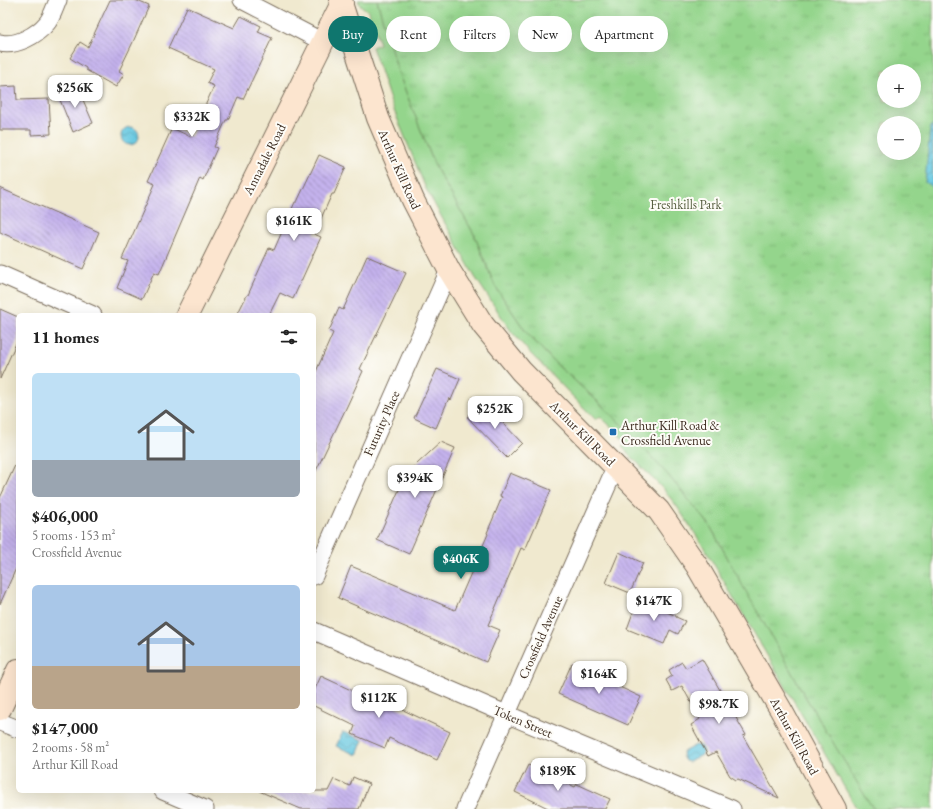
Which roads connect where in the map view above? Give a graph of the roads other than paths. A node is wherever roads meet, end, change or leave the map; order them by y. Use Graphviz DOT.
graph roads {
  1 [pos="58,0"];
  2 [pos="242,0"];
  3 [pos="341,2"];
  4 [pos="323,42"];
  5 [pos="0,43"];
  6 [pos="449,270"];
  7 [pos="0,274"];
  8 [pos="88,313"];
  9 [pos="187,313"];
  10 [pos="616,466"];
  11 [pos="316,571"];
  12 [pos="316,632"];
  13 [pos="16,674"];
  14 [pos="0,709"];
  15 [pos="506,714"];
  16 [pos="0,722"];
  17 [pos="16,728"];
  18 [pos="168,793"];
  19 [pos="205,809"];
  20 [pos="465,809"];
  21 [pos="732,809"];
  22 [pos="835,809"];
  1 -- 5 [label="street"];
  2 -- 4 [label="street"];
  3 -- 4 [label="street, Annadale Road"];
  3 -- 6 [label="street, Arthur Kill Road"];
  4 -- 9 [label="street, Annadale Road"];
  6 -- 10 [label="street, Arthur Kill Road"];
  6 -- 11 [label="street, Futurity Place"];
  7 -- 8 [label="street"];
  10 -- 15 [label="street, Crossfield Avenue"];
  10 -- 22 [label="street, Arthur Kill Road"];
  12 -- 15 [label="street, Token Street"];
  13 -- 14 [label="street"];
  15 -- 20 [label="street, Crossfield Avenue"];
  15 -- 21 [label="street, Token Street"];
  16 -- 17 [label="street"];
  18 -- 19 [label="street"];
}
